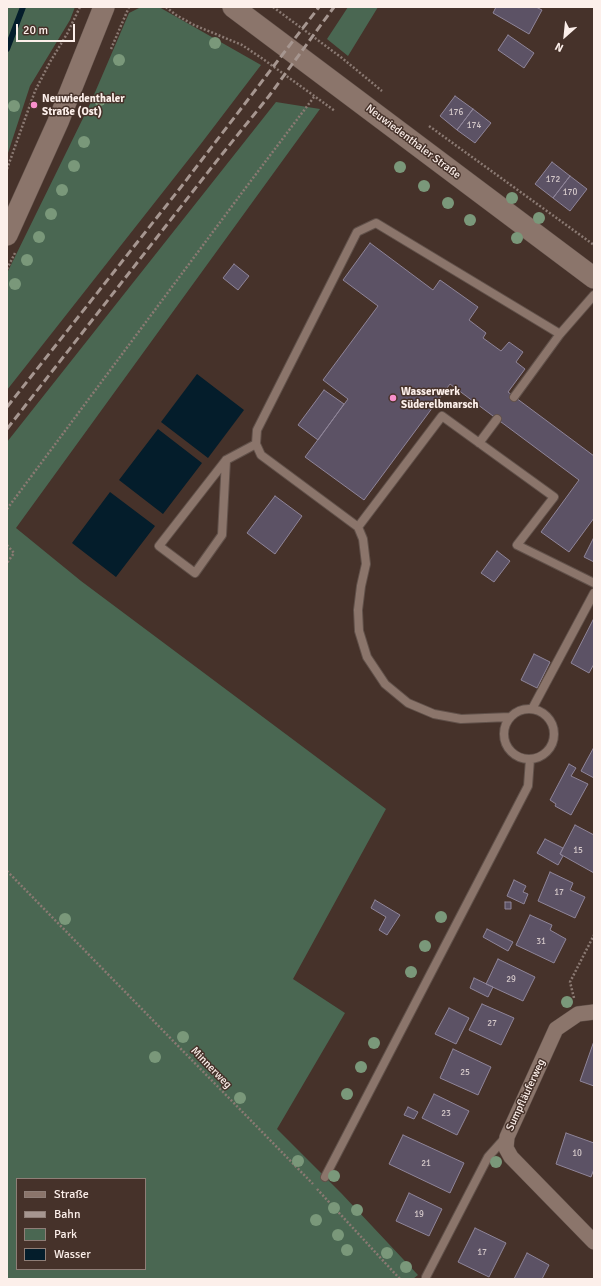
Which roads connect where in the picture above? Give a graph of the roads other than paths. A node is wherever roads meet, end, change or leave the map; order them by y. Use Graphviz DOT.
graph roads {
  1 [pos="104,7"];
  2 [pos="232,7"];
  3 [pos="7,235"];
  4 [pos="594,278"];
  5 [pos="594,295"];
  6 [pos="560,334"];
  7 [pos="514,397"];
  8 [pos="497,419"];
  9 [pos="479,443"];
  10 [pos="256,444"];
  11 [pos="226,460"];
  12 [pos="358,527"];
  13 [pos="594,583"];
  14 [pos="594,593"];
  15 [pos="532,709"];
  16 [pos="510,717"];
  17 [pos="530,759"];
  18 [pos="594,1012"];
  19 [pos="507,1137"];
  20 [pos="325,1178"];
  21 [pos="594,1242"];
  22 [pos="426,1277"];
  1 -- 3 [label="street"];
  2 -- 4 [label="street, Neuwiedenthaler Straße"];
  5 -- 6 [label="lane"];
  6 -- 7 [label="lane"];
  6 -- 10 [label="lane"];
  8 -- 9 [label="lane"];
  9 -- 12 [label="lane"];
  9 -- 13 [label="lane"];
  10 -- 11 [label="lane"];
  10 -- 12 [label="lane"];
  11 -- 11 [label="lane"];
  12 -- 16 [label="lane"];
  14 -- 15 [label="lane"];
  15 -- 16 [label="lane"];
  15 -- 17 [label="lane"];
  16 -- 17 [label="lane"];
  17 -- 20 [label="lane"];
  18 -- 19 [label="street, Sumpfläuferweg"];
  19 -- 21 [label="street, Sumpfläuferweg"];
  19 -- 22 [label="lane"];
}
